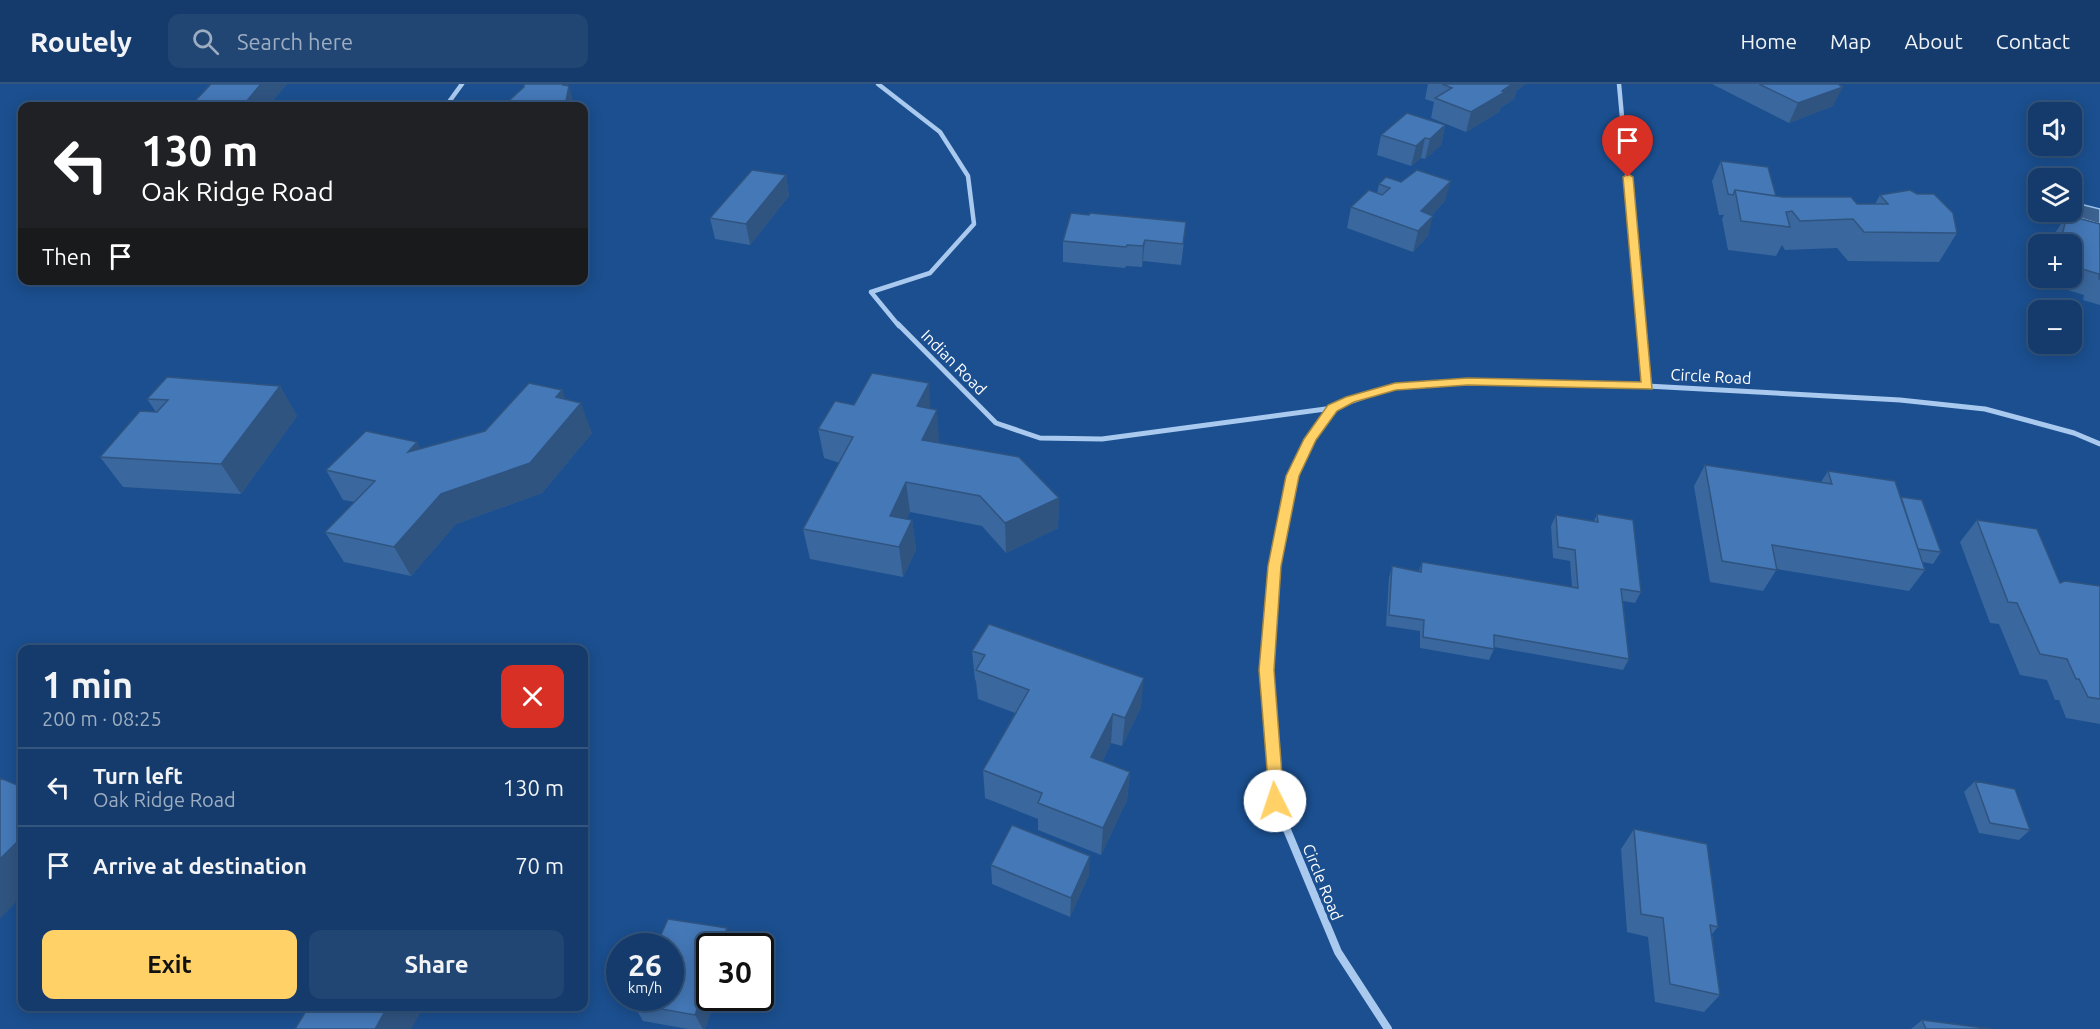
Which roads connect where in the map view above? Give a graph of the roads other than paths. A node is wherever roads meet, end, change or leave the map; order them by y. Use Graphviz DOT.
graph roads {
  1 [pos="462,84"];
  2 [pos="879,84"];
  3 [pos="1619,84"];
  4 [pos="449,102"];
  5 [pos="1647,386"];
  6 [pos="1333,408"];
  7 [pos="2100,444"];
  8 [pos="1388,1029"];
  1 -- 4 [label="street"];
  2 -- 6 [label="street, Indian Road"];
  3 -- 5 [label="street"];
  5 -- 6 [label="street, Circle Road"];
  5 -- 7 [label="street, Circle Road"];
  6 -- 8 [label="street, Circle Road"];
}
